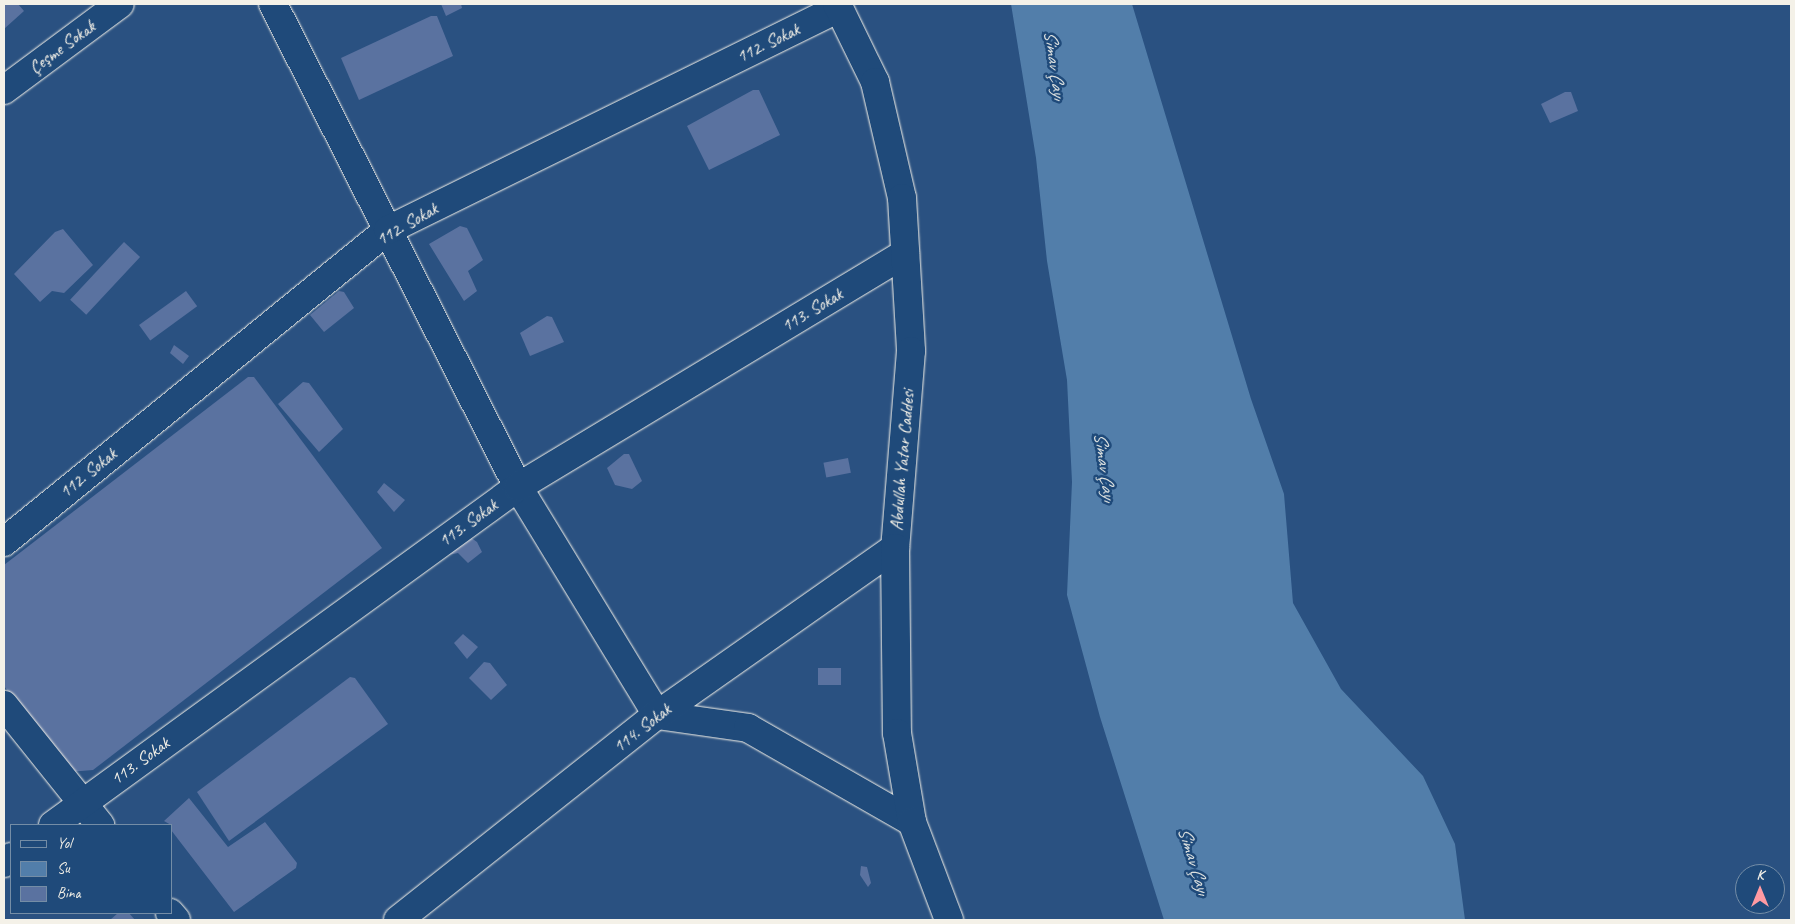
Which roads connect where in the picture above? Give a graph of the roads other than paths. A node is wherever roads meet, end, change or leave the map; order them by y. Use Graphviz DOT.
graph roads {
  1 [pos="120,4"];
  2 [pos="273,4"];
  3 [pos="838,6"];
  4 [pos="4,90"];
  5 [pos="388,230"];
  6 [pos="905,254"];
  7 [pos="518,487"];
  8 [pos="4,542"];
  9 [pos="895,548"];
  10 [pos="4,705"];
  11 [pos="657,715"];
  12 [pos="82,803"];
  13 [pos="912,822"];
  14 [pos="54,824"];
  15 [pos="99,824"];
  16 [pos="398,920"];
  17 [pos="949,920"];
  1 -- 4 [label="street, Çeşme Sokak"];
  2 -- 5 [label="street"];
  3 -- 5 [label="street, 112. Sokak"];
  3 -- 6 [label="street, Abdullah Yatar Caddesi"];
  5 -- 7 [label="street"];
  5 -- 8 [label="street, 112. Sokak"];
  6 -- 7 [label="street, 113. Sokak"];
  6 -- 9 [label="street, Abdullah Yatar Caddesi"];
  7 -- 11 [label="street"];
  7 -- 12 [label="street, 113. Sokak"];
  9 -- 11 [label="street, 114. Sokak"];
  9 -- 13 [label="street, Abdullah Yatar Caddesi"];
  10 -- 12 [label="street"];
  11 -- 13 [label="street"];
  11 -- 16 [label="street, 114. Sokak"];
  12 -- 14 [label="street, 113. Sokak"];
  12 -- 15 [label="street"];
  13 -- 17 [label="street, Abdullah Yatar Caddesi"];
}
